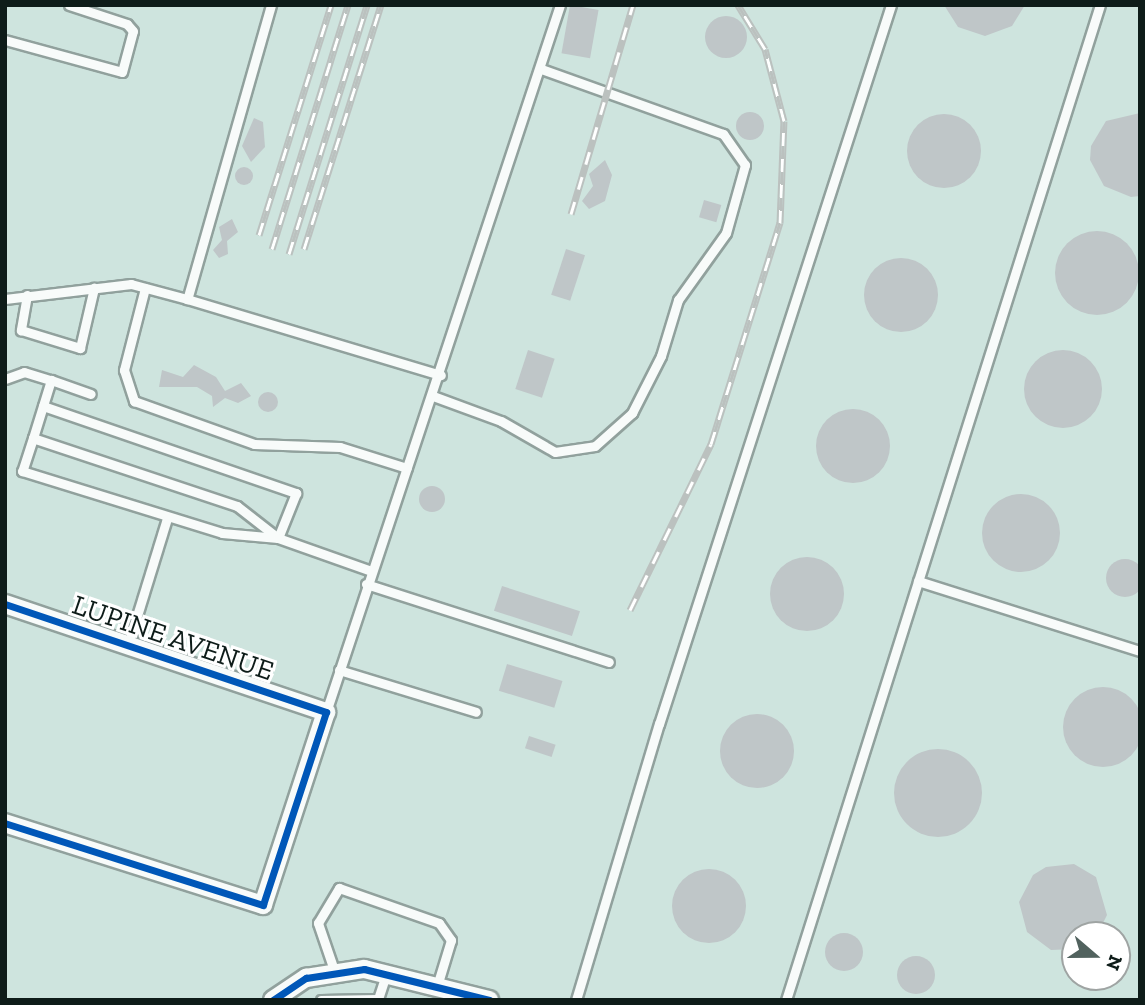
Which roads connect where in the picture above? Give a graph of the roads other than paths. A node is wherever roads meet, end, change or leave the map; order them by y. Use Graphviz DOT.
graph roads {
  1 [pos="69,5"];
  2 [pos="271,5"];
  3 [pos="560,5"];
  4 [pos="891,5"];
  5 [pos="1100,5"];
  6 [pos="5,40"];
  7 [pos="541,69"];
  8 [pos="94,288"];
  9 [pos="145,288"];
  10 [pos="27,295"];
  11 [pos="5,299"];
  12 [pos="187,299"];
  13 [pos="441,375"];
  14 [pos="5,379"];
  15 [pos="51,380"];
  16 [pos="91,394"];
  17 [pos="433,396"];
  18 [pos="43,406"];
  19 [pos="33,438"];
  20 [pos="407,468"];
  21 [pos="167,517"];
  22 [pos="278,538"];
  23 [pos="371,571"];
  24 [pos="918,581"];
  25 [pos="366,584"];
  26 [pos="5,604"];
  27 [pos="128,645"];
  28 [pos="1140,651"];
  29 [pos="609,662"];
  30 [pos="339,670"];
  31 [pos="326,712"];
  32 [pos="476,712"];
  33 [pos="5,823"];
  34 [pos="335,973"];
  35 [pos="386,974"];
  36 [pos="437,986"];
  37 [pos="331,998"];
  38 [pos="273,1000"];
  39 [pos="321,1000"];
  40 [pos="489,1000"];
  41 [pos="576,1000"];
  42 [pos="786,1000"];
  1 -- 6 [label="lane"];
  2 -- 12 [label="lane"];
  3 -- 7 [label="lane"];
  4 -- 41 [label="lane"];
  5 -- 24 [label="lane"];
  7 -- 13 [label="lane"];
  7 -- 17 [label="lane"];
  8 -- 9 [label="lane"];
  8 -- 10 [label="lane"];
  8 -- 10 [label="lane"];
  9 -- 12 [label="lane"];
  9 -- 20 [label="lane"];
  10 -- 11 [label="lane"];
  12 -- 13 [label="lane"];
  13 -- 17 [label="lane"];
  14 -- 15 [label="lane"];
  15 -- 16 [label="lane"];
  15 -- 18 [label="lane"];
  17 -- 20 [label="lane"];
  18 -- 19 [label="lane"];
  18 -- 22 [label="lane"];
  19 -- 21 [label="lane"];
  19 -- 22 [label="lane"];
  20 -- 23 [label="lane"];
  21 -- 22 [label="lane"];
  21 -- 27 [label="lane"];
  22 -- 23 [label="lane"];
  23 -- 25 [label="lane"];
  24 -- 28 [label="lane"];
  24 -- 42 [label="lane"];
  25 -- 29 [label="lane"];
  25 -- 30 [label="lane"];
  26 -- 27 [label="street, LUPINE AVENUE"];
  27 -- 31 [label="street, LUPINE AVENUE"];
  30 -- 31 [label="lane"];
  30 -- 32 [label="lane"];
  31 -- 33 [label="street"];
  34 -- 35 [label="street"];
  34 -- 36 [label="lane"];
  34 -- 38 [label="street"];
  35 -- 36 [label="street"];
  35 -- 37 [label="lane"];
  36 -- 40 [label="street"];
  37 -- 39 [label="lane"];
}
